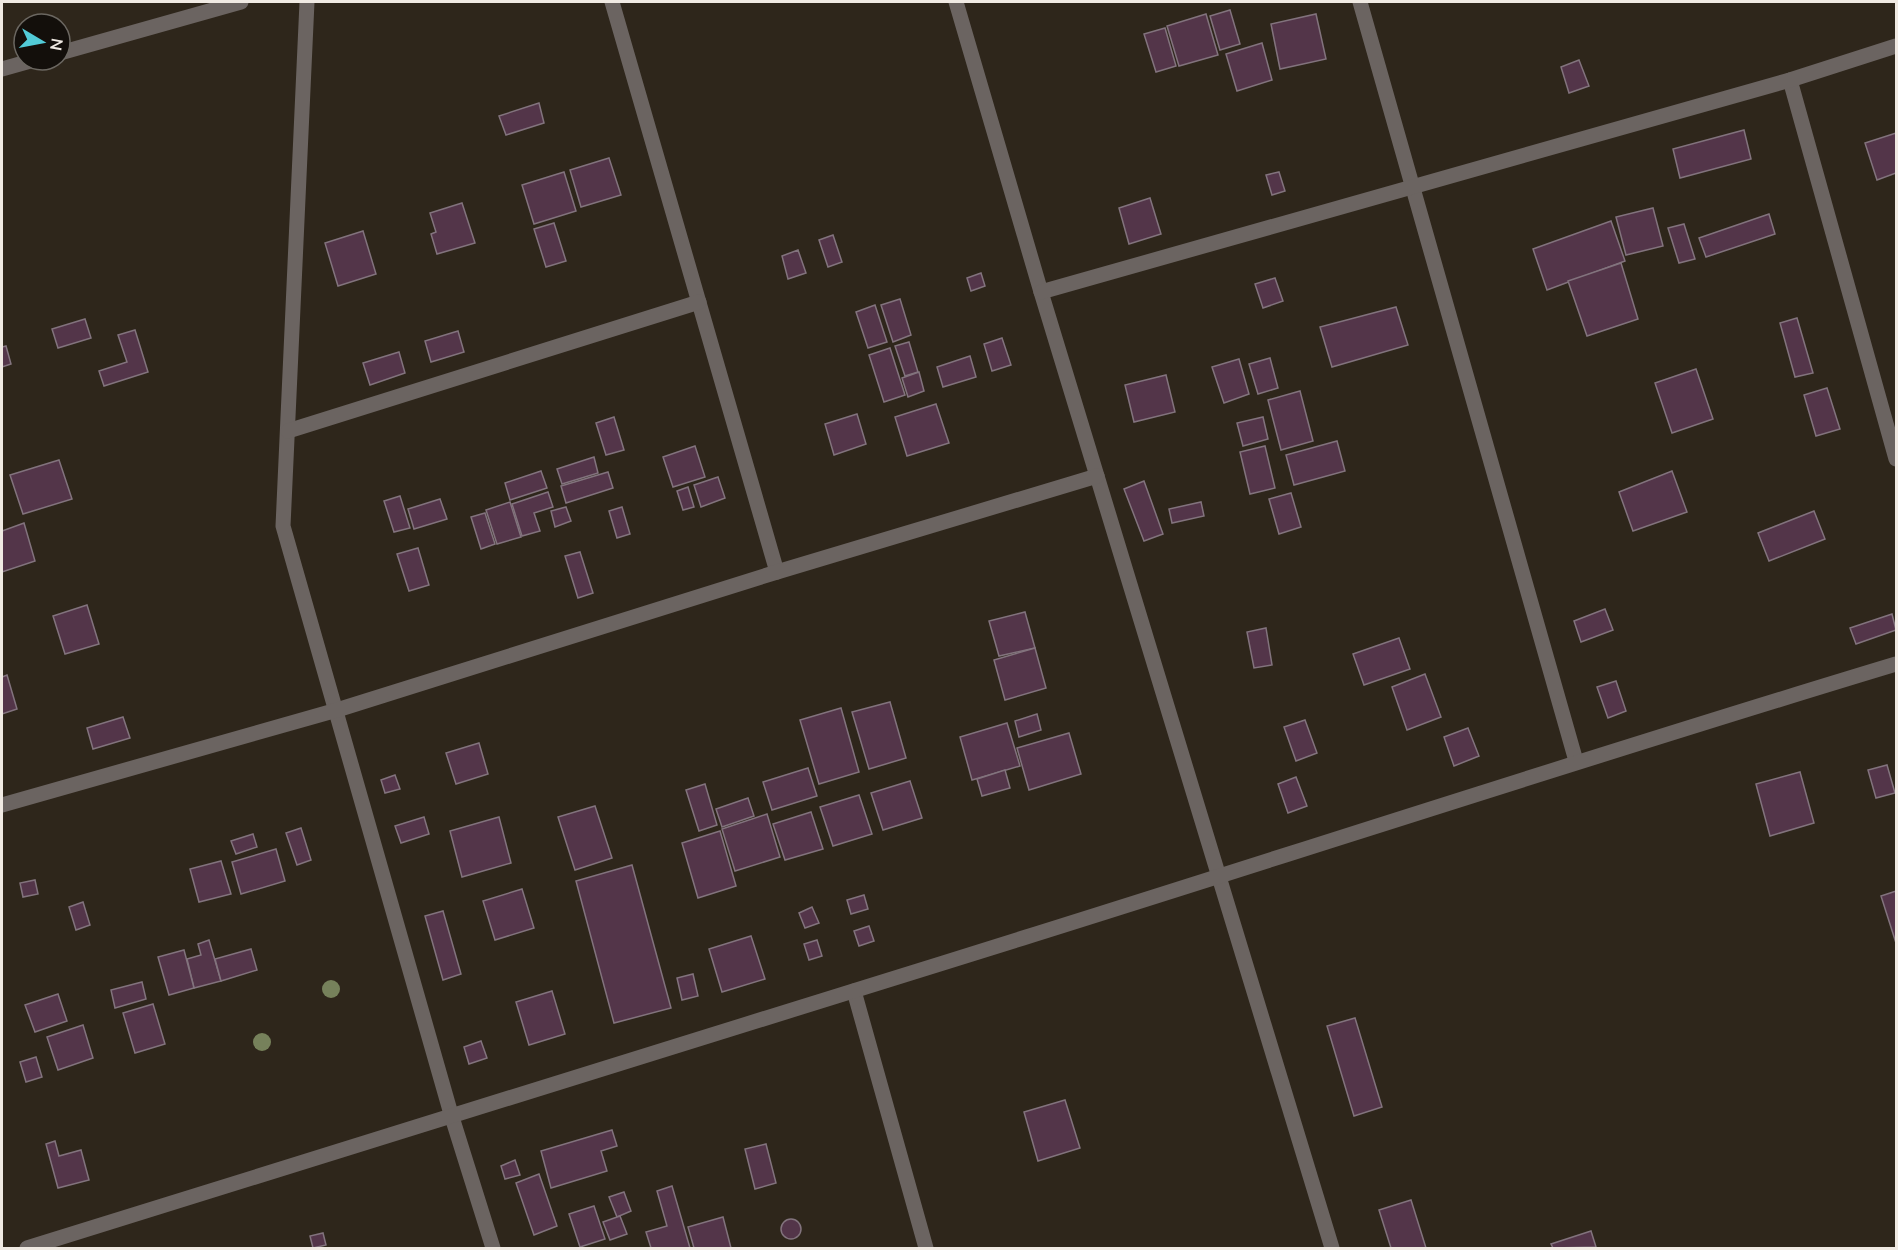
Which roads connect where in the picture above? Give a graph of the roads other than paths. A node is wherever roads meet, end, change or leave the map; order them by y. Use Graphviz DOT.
graph roads {
  1 [pos="241,2"];
  2 [pos="307,2"];
  3 [pos="612,2"];
  4 [pos="956,2"];
  5 [pos="1359,2"];
  6 [pos="1896,46"];
  7 [pos="72,50"];
  8 [pos="1790,80"];
  9 [pos="1412,185"];
  10 [pos="1041,292"];
  11 [pos="699,302"];
  12 [pos="288,432"];
  13 [pos="1896,459"];
  14 [pos="1097,476"];
  15 [pos="777,572"];
  16 [pos="1896,664"];
  17 [pos="337,710"];
  18 [pos="1576,761"];
  19 [pos="2,805"];
  20 [pos="1219,877"];
  21 [pos="854,991"];
  22 [pos="451,1114"];
  23 [pos="27,1248"];
  24 [pos="493,1248"];
  25 [pos="926,1248"];
  26 [pos="1332,1248"];
  1 -- 7 [label="street"];
  2 -- 12 [label="street"];
  3 -- 11 [label="street"];
  4 -- 10 [label="street"];
  5 -- 9 [label="street"];
  6 -- 8 [label="street"];
  8 -- 9 [label="street"];
  8 -- 13 [label="street"];
  9 -- 10 [label="street"];
  9 -- 18 [label="street"];
  10 -- 14 [label="street"];
  11 -- 12 [label="street"];
  11 -- 15 [label="street"];
  12 -- 17 [label="street"];
  14 -- 15 [label="street"];
  14 -- 20 [label="street"];
  15 -- 17 [label="street"];
  16 -- 18 [label="street"];
  17 -- 19 [label="street"];
  17 -- 22 [label="street"];
  18 -- 20 [label="street"];
  20 -- 21 [label="street"];
  20 -- 26 [label="street"];
  21 -- 22 [label="street"];
  21 -- 25 [label="street"];
  22 -- 23 [label="street"];
  22 -- 24 [label="street"];
}
